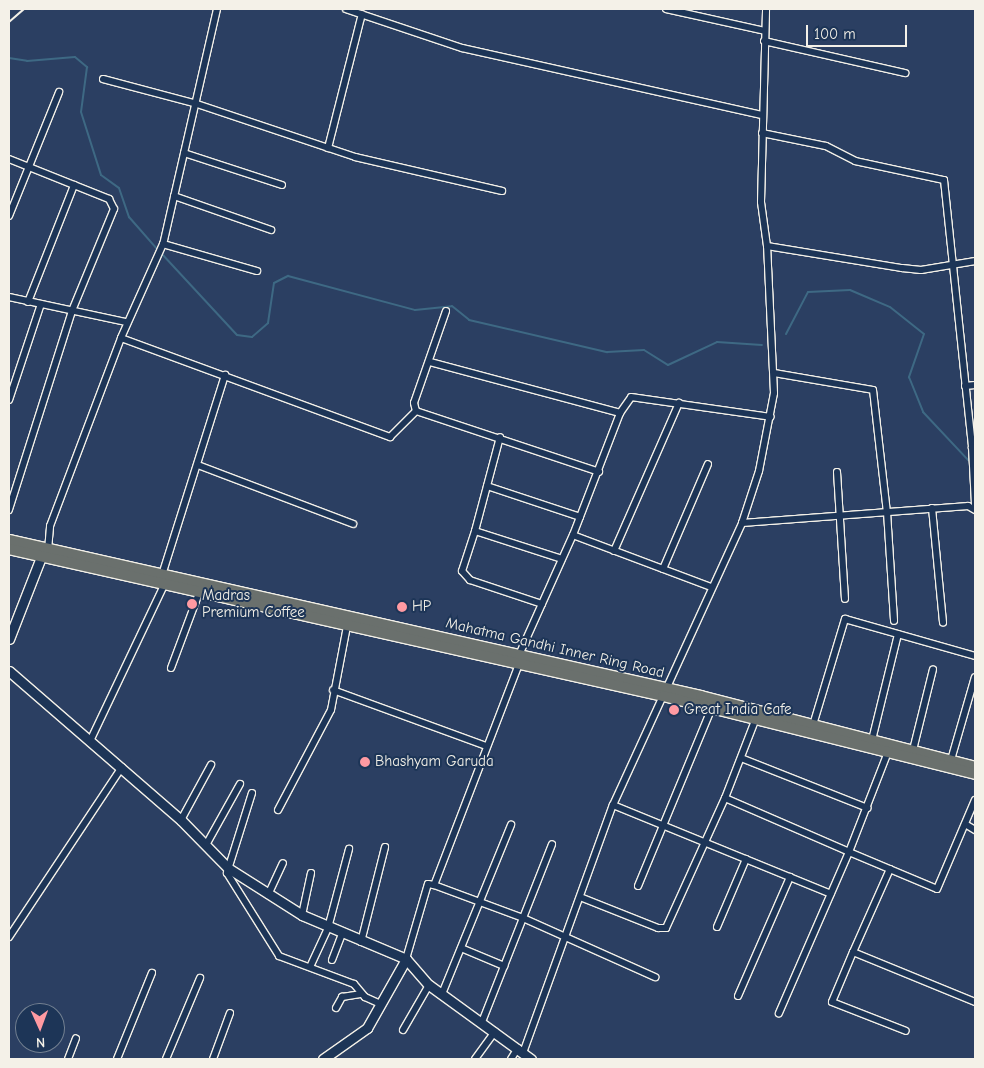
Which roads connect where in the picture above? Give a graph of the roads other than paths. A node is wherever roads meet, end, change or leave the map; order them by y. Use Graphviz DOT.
graph roads {
  1 [pos="217,9"];
  2 [pos="346,9"];
  3 [pos="666,9"];
  4 [pos="766,9"];
  5 [pos="362,14"];
  6 [pos="764,31"];
  7 [pos="764,41"];
  8 [pos="905,73"];
  9 [pos="104,80"];
  10 [pos="59,92"];
  11 [pos="198,104"];
  12 [pos="761,115"];
  13 [pos="762,133"];
  14 [pos="328,148"];
  15 [pos="184,153"];
  16 [pos="9,159"];
  17 [pos="28,167"];
  18 [pos="74,185"];
  19 [pos="282,185"];
  20 [pos="502,191"];
  21 [pos="174,196"];
  22 [pos="9,216"];
  23 [pos="270,230"];
  24 [pos="162,246"];
  25 [pos="767,246"];
  26 [pos="975,261"];
  27 [pos="953,263"];
  28 [pos="257,271"];
  29 [pos="9,298"];
  30 [pos="28,302"];
  31 [pos="41,304"];
  32 [pos="72,311"];
  33 [pos="446,311"];
  34 [pos="126,322"];
  35 [pos="121,338"];
  36 [pos="430,362"];
  37 [pos="774,373"];
  38 [pos="225,375"];
  39 [pos="975,385"];
  40 [pos="966,386"];
  41 [pos="9,400"];
  42 [pos="679,403"];
  43 [pos="416,410"];
  44 [pos="620,414"];
  45 [pos="771,417"];
  46 [pos="500,437"];
  47 [pos="974,445"];
  48 [pos="708,464"];
  49 [pos="198,465"];
  50 [pos="599,472"];
  51 [pos="836,472"];
  52 [pos="487,486"];
  53 [pos="975,505"];
  54 [pos="932,508"];
  55 [pos="9,510"];
  56 [pos="975,510"];
  57 [pos="887,512"];
  58 [pos="840,515"];
  59 [pos="580,517"];
  60 [pos="742,523"];
  61 [pos="353,524"];
  62 [pos="475,531"];
  63 [pos="573,536"];
  64 [pos="9,540"];
  65 [pos="9,549"];
  66 [pos="614,551"];
  67 [pos="44,554"];
  68 [pos="562,559"];
  69 [pos="663,569"];
  70 [pos="163,580"];
  71 [pos="711,587"];
  72 [pos="200,593"];
  73 [pos="845,599"];
  74 [pos="542,604"];
  75 [pos="894,621"];
  76 [pos="943,622"];
  77 [pos="347,626"];
  78 [pos="898,634"];
  79 [pos="9,639"];
  80 [pos="975,656"];
  81 [pos="519,659"];
  82 [pos="171,668"];
  83 [pos="933,669"];
  84 [pos="9,671"];
  85 [pos="975,677"];
  86 [pos="334,690"];
  87 [pos="665,692"];
  88 [pos="712,707"];
  89 [pos="756,718"];
  90 [pos="812,725"];
  91 [pos="91,739"];
  92 [pos="872,740"];
  93 [pos="486,746"];
  94 [pos="913,750"];
  95 [pos="888,752"];
  96 [pos="740,758"];
  97 [pos="952,760"];
  98 [pos="211,765"];
  99 [pos="975,766"];
  100 [pos="122,767"];
  101 [pos="975,774"];
  102 [pos="240,784"];
  103 [pos="252,793"];
  104 [pos="725,798"];
  105 [pos="975,800"];
  106 [pos="613,805"];
  107 [pos="867,808"];
  108 [pos="278,810"];
  109 [pos="182,820"];
  110 [pos="663,824"];
  111 [pos="965,824"];
  112 [pos="511,825"];
  113 [pos="975,830"];
  114 [pos="706,842"];
  115 [pos="552,844"];
  116 [pos="206,845"];
  117 [pos="385,847"];
  118 [pos="349,849"];
  119 [pos="849,852"];
  120 [pos="746,859"];
  121 [pos="283,863"];
  122 [pos="228,868"];
  123 [pos="890,869"];
  124 [pos="312,873"];
  125 [pos="790,877"];
  126 [pos="434,885"];
  127 [pos="638,886"];
  128 [pos="831,894"];
  129 [pos="268,895"];
  130 [pos="580,897"];
  131 [pos="480,902"];
  132 [pos="302,915"];
  133 [pos="523,918"];
  134 [pos="717,927"];
  135 [pos="328,928"];
  136 [pos="342,934"];
  137 [pos="9,937"];
  138 [pos="563,939"];
  139 [pos="361,942"];
  140 [pos="461,948"];
  141 [pos="852,952"];
  142 [pos="406,959"];
  143 [pos="332,960"];
  144 [pos="504,966"];
  145 [pos="310,967"];
  146 [pos="152,973"];
  147 [pos="200,978"];
  148 [pos="655,978"];
  149 [pos="429,985"];
  150 [pos="362,994"];
  151 [pos="442,994"];
  152 [pos="738,996"];
  153 [pos="975,1002"];
  154 [pos="381,1004"];
  155 [pos="336,1008"];
  156 [pos="230,1013"];
  157 [pos="779,1013"];
  158 [pos="482,1022"];
  159 [pos="403,1030"];
  160 [pos="906,1031"];
  161 [pos="495,1032"];
  162 [pos="76,1038"];
  163 [pos="520,1050"];
  164 [pos="475,1058"];
  165 [pos="68,1059"];
  166 [pos="117,1059"];
  167 [pos="166,1059"];
  168 [pos="213,1059"];
  169 [pos="323,1059"];
  170 [pos="484,1059"];
  171 [pos="511,1059"];
  172 [pos="531,1059"];
  1 -- 11 [label="street"];
  2 -- 5 [label="street"];
  3 -- 6 [label="street"];
  4 -- 6 [label="street"];
  5 -- 12 [label="street"];
  5 -- 14 [label="street"];
  6 -- 7 [label="street"];
  7 -- 8 [label="street"];
  7 -- 12 [label="street"];
  9 -- 11 [label="street"];
  10 -- 17 [label="street"];
  11 -- 14 [label="street"];
  11 -- 15 [label="street"];
  12 -- 13 [label="street"];
  13 -- 25 [label="street"];
  13 -- 27 [label="street"];
  14 -- 20 [label="street"];
  15 -- 19 [label="street"];
  15 -- 21 [label="street"];
  16 -- 17 [label="street"];
  17 -- 18 [label="street"];
  17 -- 22 [label="street"];
  18 -- 30 [label="street"];
  18 -- 32 [label="street"];
  21 -- 23 [label="street"];
  21 -- 24 [label="street"];
  24 -- 28 [label="street"];
  24 -- 34 [label="street"];
  25 -- 27 [label="street"];
  25 -- 37 [label="street"];
  26 -- 27 [label="street"];
  27 -- 40 [label="street"];
  29 -- 30 [label="street"];
  30 -- 31 [label="street"];
  31 -- 32 [label="street"];
  31 -- 41 [label="street"];
  32 -- 34 [label="street"];
  32 -- 55 [label="street"];
  33 -- 36 [label="street"];
  34 -- 35 [label="street"];
  35 -- 38 [label="street"];
  35 -- 67 [label="street"];
  36 -- 43 [label="street"];
  36 -- 44 [label="street"];
  37 -- 45 [label="street"];
  37 -- 57 [label="street"];
  38 -- 43 [label="street"];
  38 -- 49 [label="street"];
  39 -- 40 [label="street"];
  40 -- 47 [label="street"];
  42 -- 44 [label="street"];
  42 -- 45 [label="street"];
  42 -- 66 [label="street"];
  43 -- 46 [label="street"];
  44 -- 50 [label="street"];
  45 -- 60 [label="street"];
  46 -- 50 [label="street"];
  46 -- 52 [label="street"];
  47 -- 53 [label="street"];
  48 -- 69 [label="street"];
  49 -- 61 [label="street"];
  49 -- 70 [label="street"];
  50 -- 59 [label="street"];
  51 -- 58 [label="street"];
  52 -- 59 [label="street"];
  52 -- 62 [label="street"];
  54 -- 56 [label="street"];
  54 -- 57 [label="street"];
  54 -- 76 [label="street"];
  57 -- 58 [label="street"];
  57 -- 75 [label="street"];
  58 -- 60 [label="street"];
  58 -- 73 [label="street"];
  59 -- 63 [label="street"];
  60 -- 71 [label="street"];
  62 -- 68 [label="street"];
  62 -- 74 [label="street"];
  63 -- 66 [label="street"];
  63 -- 68 [label="street"];
  64 -- 67 [label="main road, Mahatma Gandhi Inner Ring Road"];
  65 -- 67 [label="main road, Mahatma Gandhi Inner Ring Road"];
  66 -- 69 [label="street"];
  67 -- 70 [label="main road, Mahatma Gandhi Inner Ring Road"];
  67 -- 79 [label="street"];
  68 -- 74 [label="street"];
  69 -- 71 [label="street"];
  70 -- 72 [label="main road, Mahatma Gandhi Inner Ring Road"];
  70 -- 81 [label="main road, Mahatma Gandhi Inner Ring Road"];
  70 -- 91 [label="street"];
  71 -- 87 [label="street"];
  72 -- 77 [label="main road, Mahatma Gandhi Inner Ring Road"];
  72 -- 82 [label="street"];
  74 -- 81 [label="street"];
  77 -- 81 [label="main road, Mahatma Gandhi Inner Ring Road"];
  77 -- 86 [label="street"];
  78 -- 80 [label="street"];
  78 -- 90 [label="street"];
  78 -- 92 [label="street"];
  81 -- 87 [label="main road, Mahatma Gandhi Inner Ring Road"];
  81 -- 93 [label="street"];
  83 -- 94 [label="street"];
  84 -- 91 [label="street"];
  85 -- 97 [label="street"];
  86 -- 93 [label="street"];
  86 -- 108 [label="street"];
  87 -- 88 [label="main road, Mahatma Gandhi Inner Ring Road"];
  87 -- 90 [label="main road, Mahatma Gandhi Inner Ring Road"];
  87 -- 106 [label="street"];
  88 -- 89 [label="main road, Mahatma Gandhi Inner Ring Road"];
  88 -- 110 [label="street"];
  89 -- 95 [label="main road, Mahatma Gandhi Inner Ring Road"];
  89 -- 96 [label="street"];
  90 -- 92 [label="main road, Mahatma Gandhi Inner Ring Road"];
  91 -- 100 [label="street"];
  92 -- 94 [label="main road, Mahatma Gandhi Inner Ring Road"];
  93 -- 126 [label="street"];
  94 -- 97 [label="main road, Mahatma Gandhi Inner Ring Road"];
  95 -- 101 [label="main road, Mahatma Gandhi Inner Ring Road"];
  95 -- 107 [label="street"];
  96 -- 104 [label="street"];
  96 -- 107 [label="street"];
  97 -- 99 [label="main road, Mahatma Gandhi Inner Ring Road"];
  98 -- 109 [label="street"];
  100 -- 109 [label="street"];
  100 -- 137 [label="street"];
  102 -- 116 [label="street"];
  103 -- 122 [label="street"];
  104 -- 114 [label="street"];
  104 -- 119 [label="street"];
  105 -- 111 [label="street"];
  106 -- 110 [label="street"];
  106 -- 130 [label="street"];
  107 -- 119 [label="street"];
  109 -- 116 [label="street"];
  110 -- 114 [label="street"];
  110 -- 127 [label="street"];
  111 -- 113 [label="street"];
  111 -- 123 [label="street"];
  112 -- 131 [label="street"];
  114 -- 120 [label="street"];
  114 -- 130 [label="street"];
  115 -- 133 [label="street"];
  116 -- 122 [label="street"];
  117 -- 139 [label="street"];
  118 -- 135 [label="street"];
  119 -- 123 [label="street"];
  119 -- 128 [label="street"];
  120 -- 125 [label="street"];
  120 -- 134 [label="street"];
  121 -- 129 [label="street"];
  122 -- 129 [label="street"];
  122 -- 145 [label="street"];
  123 -- 141 [label="street"];
  124 -- 132 [label="street"];
  125 -- 128 [label="street"];
  125 -- 152 [label="street"];
  126 -- 131 [label="street"];
  126 -- 142 [label="street"];
  128 -- 157 [label="street"];
  129 -- 132 [label="street"];
  130 -- 138 [label="street"];
  131 -- 133 [label="street"];
  131 -- 140 [label="street"];
  132 -- 135 [label="street"];
  133 -- 138 [label="street"];
  133 -- 144 [label="street"];
  135 -- 136 [label="street"];
  135 -- 145 [label="street"];
  136 -- 139 [label="street"];
  136 -- 143 [label="street"];
  138 -- 148 [label="street"];
  138 -- 163 [label="street"];
  139 -- 142 [label="street"];
  140 -- 144 [label="street"];
  140 -- 151 [label="street"];
  141 -- 153 [label="street"];
  141 -- 160 [label="street"];
  142 -- 149 [label="street"];
  142 -- 154 [label="street"];
  144 -- 158 [label="street"];
  145 -- 150 [label="street"];
  146 -- 166 [label="street"];
  147 -- 167 [label="street"];
  149 -- 151 [label="street"];
  149 -- 159 [label="street"];
  150 -- 154 [label="street"];
  150 -- 155 [label="street"];
  151 -- 158 [label="street"];
  154 -- 169 [label="street"];
  156 -- 168 [label="street"];
  158 -- 161 [label="street"];
  161 -- 163 [label="street"];
  161 -- 164 [label="street"];
  162 -- 165 [label="street"];
  163 -- 171 [label="street"];
  163 -- 172 [label="street"];
  164 -- 170 [label="street"];
}
